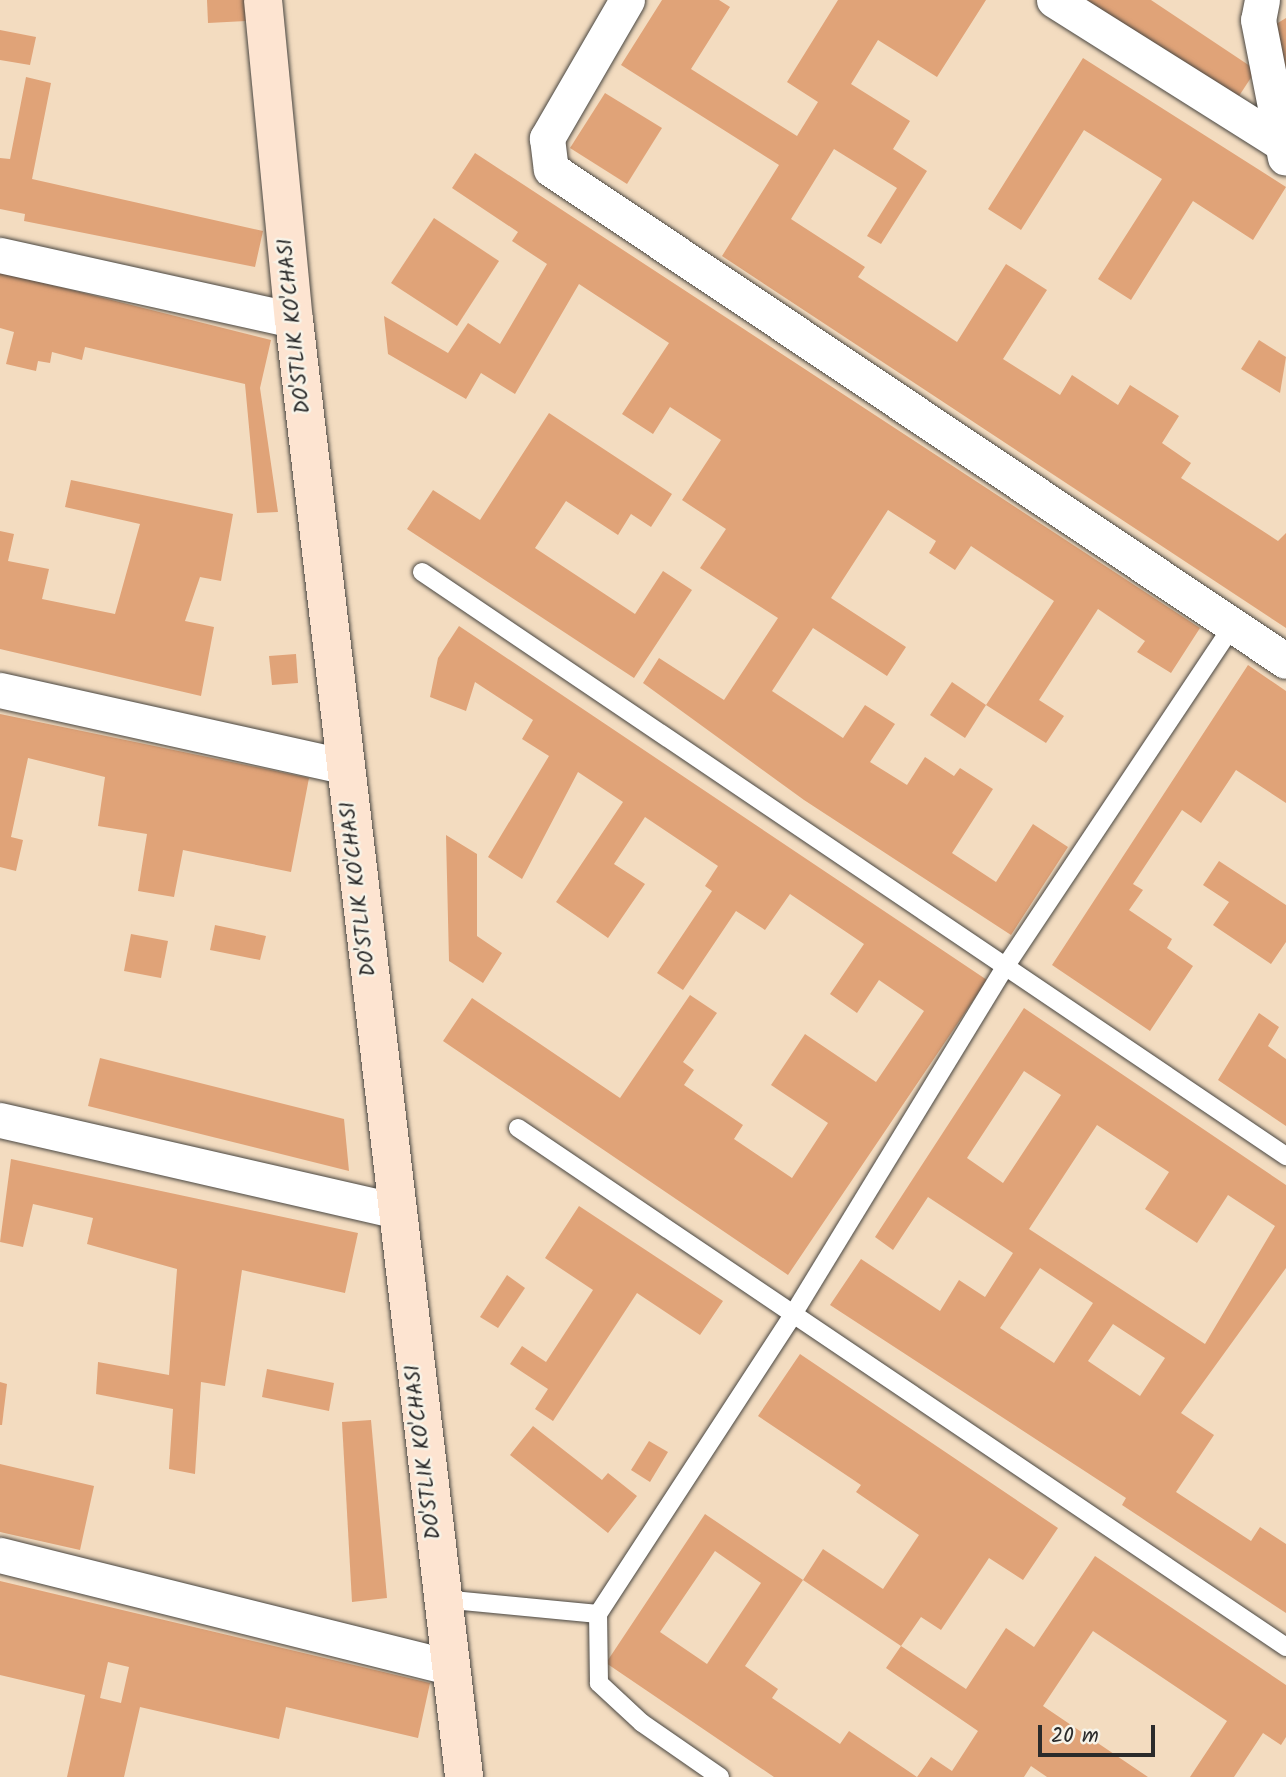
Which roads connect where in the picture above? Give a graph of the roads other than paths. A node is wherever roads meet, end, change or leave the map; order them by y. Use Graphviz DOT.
graph roads {
  1 [pos="263,0"];
  2 [pos="627,0"];
  3 [pos="1054,0"];
  4 [pos="1262,0"];
  5 [pos="1284,153"];
  6 [pos="0,255"];
  7 [pos="294,320"];
  8 [pos="422,572"];
  9 [pos="1232,627"];
  10 [pos="1286,661"];
  11 [pos="0,690"];
  12 [pos="344,766"];
  13 [pos="1003,970"];
  14 [pos="0,1120"];
  15 [pos="518,1128"];
  16 [pos="1286,1156"];
  17 [pos="397,1211"];
  18 [pos="792,1316"];
  19 [pos="0,1555"];
  20 [pos="442,1599"];
  21 [pos="598,1614"];
  22 [pos="1286,1647"];
  23 [pos="450,1667"];
  24 [pos="464,1777"];
  25 [pos="720,1777"];
  1 -- 7 [label="street, DO'STLIK KO'CHASI"];
  2 -- 9 [label="street"];
  3 -- 5 [label="street"];
  4 -- 5 [label="street"];
  6 -- 7 [label="street"];
  7 -- 12 [label="street, DO'STLIK KO'CHASI"];
  8 -- 13 [label="lane"];
  9 -- 10 [label="street"];
  9 -- 13 [label="lane"];
  11 -- 12 [label="street"];
  12 -- 17 [label="street, DO'STLIK KO'CHASI"];
  13 -- 16 [label="lane"];
  13 -- 18 [label="lane"];
  14 -- 17 [label="street"];
  15 -- 18 [label="lane"];
  17 -- 20 [label="street, DO'STLIK KO'CHASI"];
  18 -- 21 [label="lane"];
  18 -- 22 [label="lane"];
  19 -- 23 [label="street"];
  20 -- 21 [label="lane"];
  20 -- 23 [label="street, DO'STLIK KO'CHASI"];
  21 -- 25 [label="lane"];
  23 -- 24 [label="street, DO'STLIK KO'CHASI"];
}
